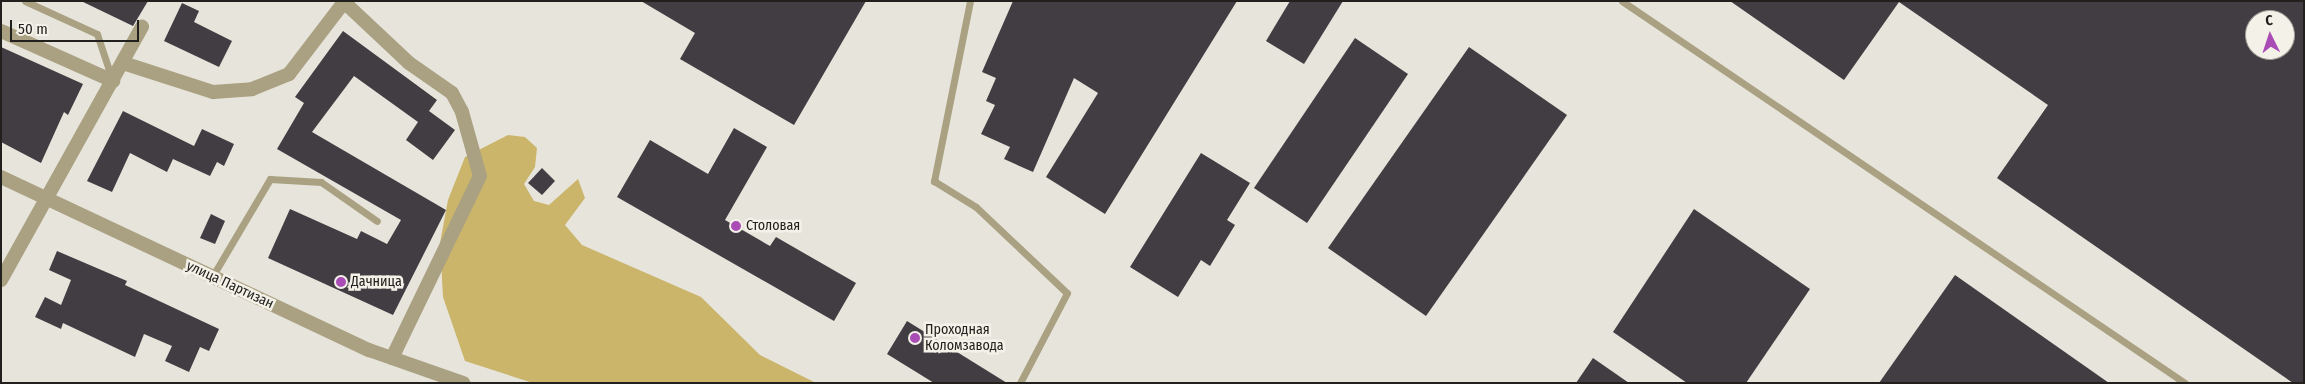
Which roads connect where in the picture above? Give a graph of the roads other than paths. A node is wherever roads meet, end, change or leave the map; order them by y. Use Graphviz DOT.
graph roads {
  1 [pos="25,1"];
  2 [pos="970,1"];
  3 [pos="1622,1"];
  4 [pos="344,2"];
  5 [pos="142,27"];
  6 [pos="1,31"];
  7 [pos="123,63"];
  8 [pos="113,81"];
  9 [pos="1,177"];
  10 [pos="47,198"];
  11 [pos="377,221"];
  12 [pos="212,276"];
  13 [pos="1,280"];
  14 [pos="392,358"];
  15 [pos="463,383"];
  16 [pos="1020,383"];
  17 [pos="2185,383"];
  1 -- 8 [label="lane"];
  2 -- 16 [label="lane"];
  3 -- 17 [label="lane"];
  4 -- 7 [label="street"];
  4 -- 14 [label="street"];
  5 -- 7 [label="street"];
  6 -- 8 [label="street"];
  7 -- 8 [label="street"];
  8 -- 10 [label="street"];
  9 -- 10 [label="street, улица Партизан"];
  10 -- 12 [label="street, улица Партизан"];
  10 -- 13 [label="street"];
  11 -- 12 [label="lane"];
  12 -- 14 [label="street, улица Партизан"];
  14 -- 15 [label="street, улица Партизан"];
}
